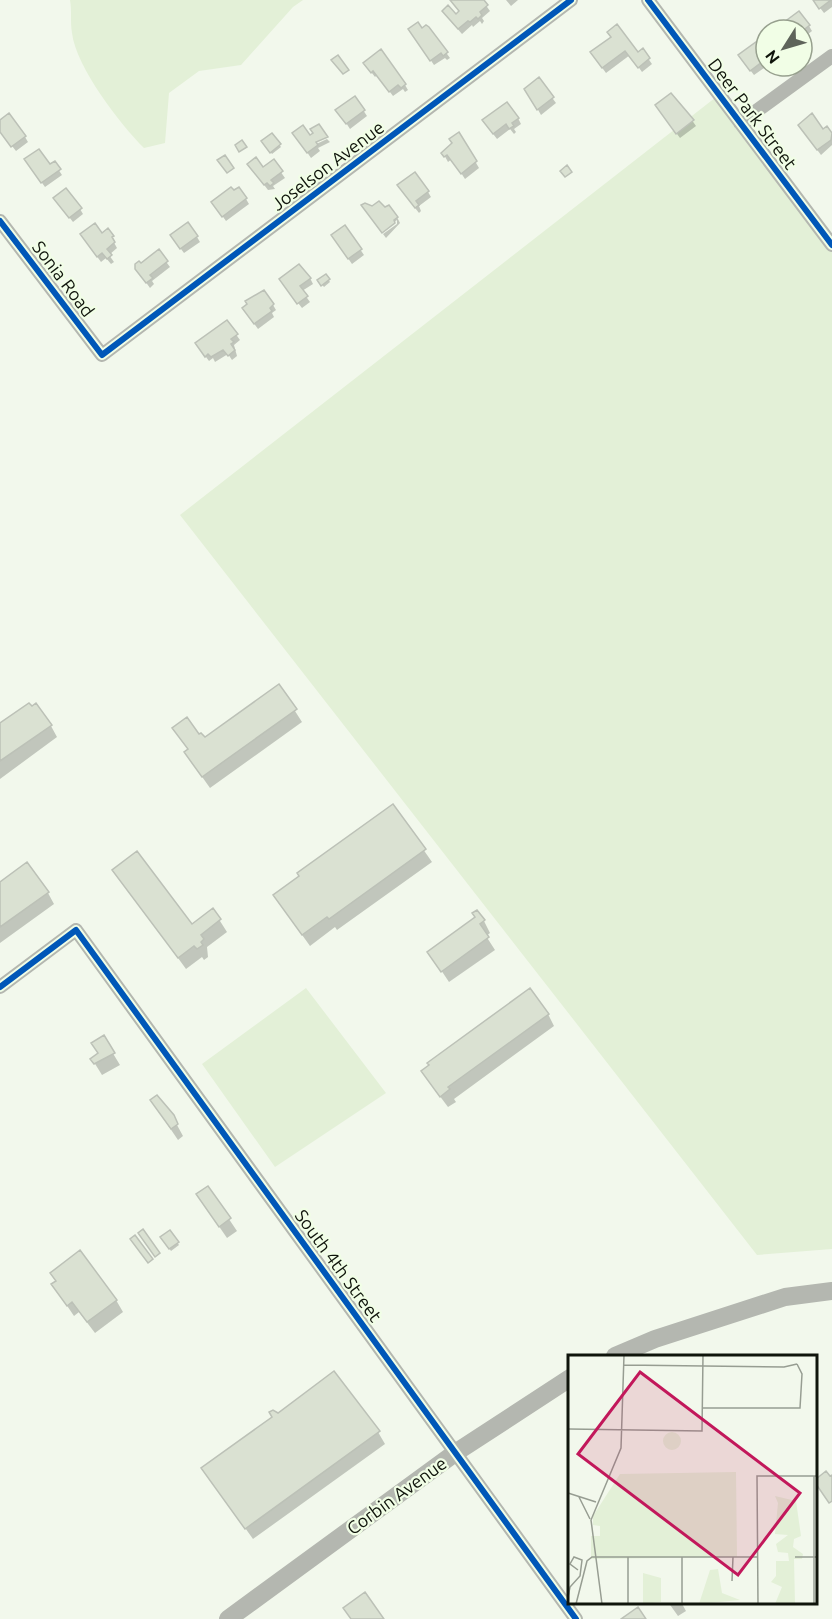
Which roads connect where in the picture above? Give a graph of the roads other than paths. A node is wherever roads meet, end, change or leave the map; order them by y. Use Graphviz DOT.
graph roads {
  1 [pos="572,0"];
  2 [pos="648,0"];
  3 [pos="832,56"];
  4 [pos="740,123"];
  5 [pos="0,221"];
  6 [pos="832,245"];
  7 [pos="102,355"];
  8 [pos="0,987"];
  9 [pos="832,1291"];
  10 [pos="618,1355"];
  11 [pos="568,1379"];
  12 [pos="455,1453"];
  13 [pos="228,1619"];
  14 [pos="576,1619"];
  1 -- 7 [label="street, Joselson Avenue"];
  2 -- 4 [label="street, Deer Park Street"];
  3 -- 4 [label="street"];
  4 -- 6 [label="street, Deer Park Street"];
  5 -- 7 [label="street, Sonia Road"];
  8 -- 12 [label="street, South 4th Street"];
  9 -- 10 [label="street"];
  11 -- 12 [label="street, Corbin Avenue"];
  12 -- 13 [label="street, Corbin Avenue"];
  12 -- 14 [label="street, South 4th Street"];
}
